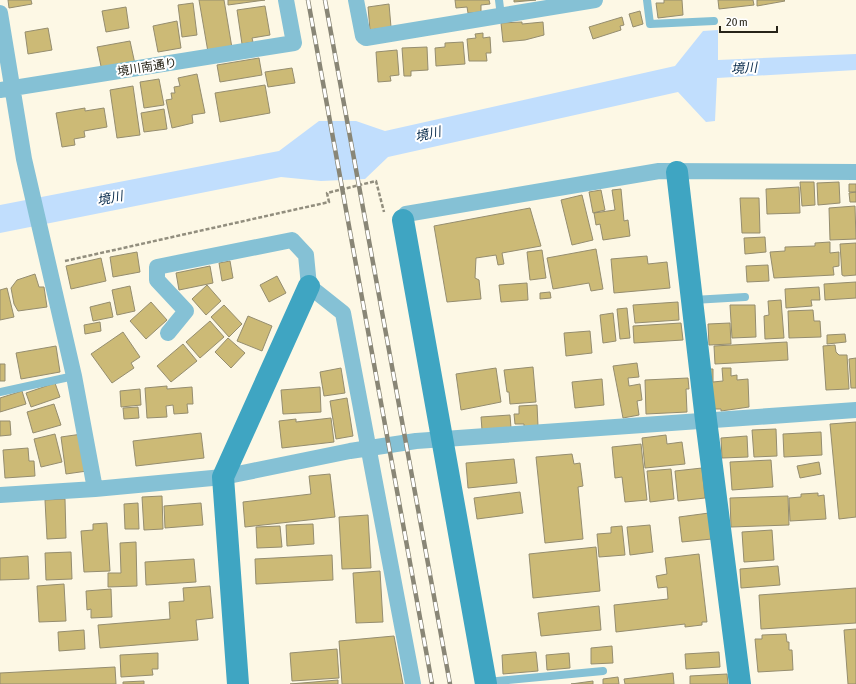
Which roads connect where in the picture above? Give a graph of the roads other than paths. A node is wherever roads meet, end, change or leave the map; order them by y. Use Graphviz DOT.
graph roads {
  1 [pos="286,0"];
  2 [pos="356,0"];
  3 [pos="594,0"];
  4 [pos="647,0"];
  5 [pos="500,8"];
  6 [pos="0,13"];
  7 [pos="714,21"];
  8 [pos="6,90"];
  9 [pos="677,172"];
  10 [pos="856,172"];
  11 [pos="394,218"];
  12 [pos="309,286"];
  13 [pos="745,297"];
  14 [pos="692,300"];
  15 [pos="168,333"];
  16 [pos="74,376"];
  17 [pos="0,392"];
  18 [pos="856,410"];
  19 [pos="706,420"];
  20 [pos="443,439"];
  21 [pos="368,449"];
  22 [pos="223,477"];
  23 [pos="95,489"];
  24 [pos="0,495"];
  25 [pos="603,671"];
  26 [pos="486,683"];
  27 [pos="238,684"];
  28 [pos="413,684"];
  29 [pos="740,684"];
  1 -- 8 [label="street, 境川南通り"];
  2 -- 5 [label="street"];
  3 -- 5 [label="street"];
  4 -- 7 [label="lane"];
  6 -- 8 [label="street"];
  8 -- 16 [label="street"];
  9 -- 10 [label="street"];
  9 -- 11 [label="street"];
  9 -- 14 [label="street"];
  11 -- 20 [label="street"];
  12 -- 15 [label="street"];
  12 -- 21 [label="street"];
  12 -- 22 [label="street"];
  13 -- 14 [label="lane"];
  14 -- 19 [label="street"];
  16 -- 17 [label="lane"];
  16 -- 23 [label="street"];
  18 -- 19 [label="street"];
  19 -- 20 [label="street"];
  19 -- 29 [label="street"];
  20 -- 21 [label="street"];
  20 -- 26 [label="street"];
  21 -- 22 [label="street"];
  21 -- 28 [label="street"];
  22 -- 23 [label="street"];
  22 -- 27 [label="street"];
  23 -- 24 [label="street"];
  25 -- 26 [label="lane"];
}
